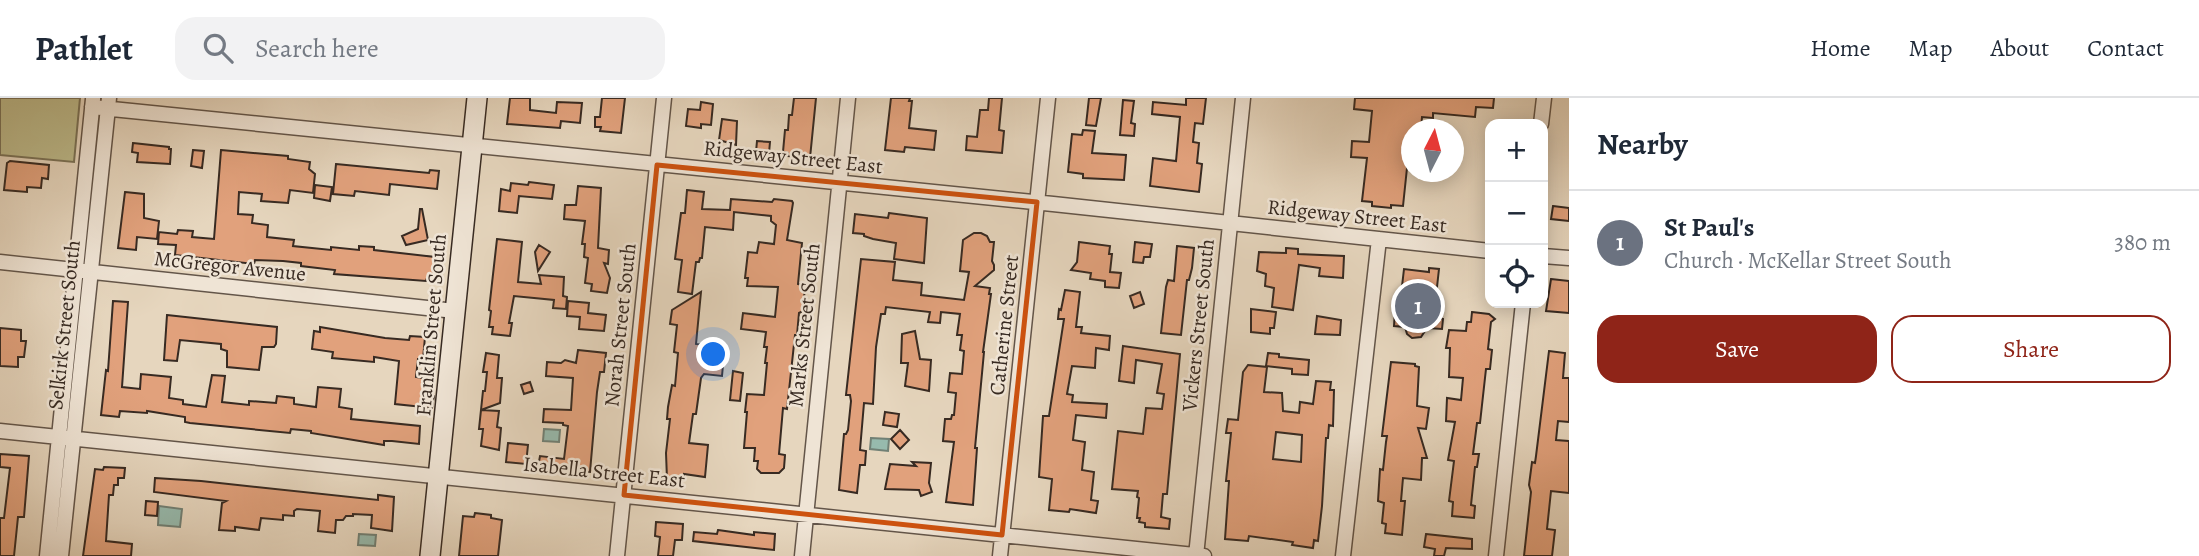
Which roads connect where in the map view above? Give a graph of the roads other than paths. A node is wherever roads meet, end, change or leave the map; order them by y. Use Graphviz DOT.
graph roads {
  1 [pos="477,98"];
  2 [pos="664,98"];
  3 [pos="848,98"];
  4 [pos="1048,98"];
  5 [pos="1243,98"];
  6 [pos="1544,98"];
  7 [pos="93,102"];
  8 [pos="108,103"];
  9 [pos="1542,119"];
  10 [pos="472,145"];
  11 [pos="657,165"];
  12 [pos="839,182"];
  13 [pos="1037,202"];
  14 [pos="1230,223"];
  15 [pos="1379,239"];
  16 [pos="1485,250"];
  17 [pos="1548,256"];
  18 [pos="1569,258"];
  19 [pos="0,262"];
  20 [pos="83,271"];
  21 [pos="1522,308"];
  22 [pos="456,311"];
  23 [pos="0,431"];
  24 [pos="66,438"];
  25 [pos="439,475"];
  26 [pos="624,495"];
  27 [pos="807,514"];
  28 [pos="1003,535"];
  29 [pos="47,556"];
  30 [pos="61,556"];
  31 [pos="430,556"];
  32 [pos="617,556"];
  33 [pos="802,556"];
  34 [pos="1000,556"];
  35 [pos="1196,556"];
  36 [pos="1204,556"];
  37 [pos="1343,556"];
  38 [pos="1496,556"];
  1 -- 10 [label="street, Franklin Street South"];
  2 -- 11 [label="street, Norah Street South"];
  3 -- 12 [label="street, Marks Street South"];
  4 -- 13 [label="street, Catherine Street"];
  5 -- 14 [label="street, Vickers Street South"];
  6 -- 9 [label="street"];
  7 -- 8 [label="street, Ridgeway Street East"];
  7 -- 20 [label="street, Selkirk Street South"];
  8 -- 10 [label="street, Ridgeway Street East"];
  8 -- 20 [label="street, Selkirk Street South"];
  10 -- 11 [label="street, Ridgeway Street East"];
  10 -- 22 [label="street, Franklin Street South"];
  11 -- 12 [label="street, Ridgeway Street East"];
  11 -- 26 [label="street, Norah Street South"];
  12 -- 13 [label="street, Ridgeway Street East"];
  12 -- 27 [label="street, Marks Street South"];
  13 -- 14 [label="street, Ridgeway Street East"];
  13 -- 28 [label="street, Catherine Street"];
  14 -- 15 [label="street, Ridgeway Street East"];
  14 -- 35 [label="street, Vickers Street South"];
  15 -- 16 [label="street, Ridgeway Street East"];
  15 -- 37 [label="street"];
  17 -- 18 [label="street"];
  19 -- 20 [label="street, McGregor Avenue"];
  20 -- 22 [label="street, McGregor Avenue"];
  20 -- 24 [label="street, Selkirk Street South"];
  21 -- 38 [label="street"];
  22 -- 25 [label="street, Franklin Street South"];
  23 -- 24 [label="street, Isabella Street East"];
  24 -- 25 [label="street, Isabella Street East"];
  24 -- 29 [label="street, Selkirk Street South"];
  24 -- 30 [label="street, Selkirk Street South"];
  25 -- 26 [label="street, Isabella Street East"];
  25 -- 31 [label="street, Franklin Street South"];
  26 -- 27 [label="street, Isabella Street East"];
  26 -- 32 [label="street, Norah Street South"];
  27 -- 28 [label="street, Isabella Street East"];
  27 -- 33 [label="street, Marks Street South"];
  28 -- 34 [label="street, Catherine Street"];
  28 -- 35 [label="street, Isabella Street East"];
  35 -- 36 [label="street, Isabella Street East"];
}
